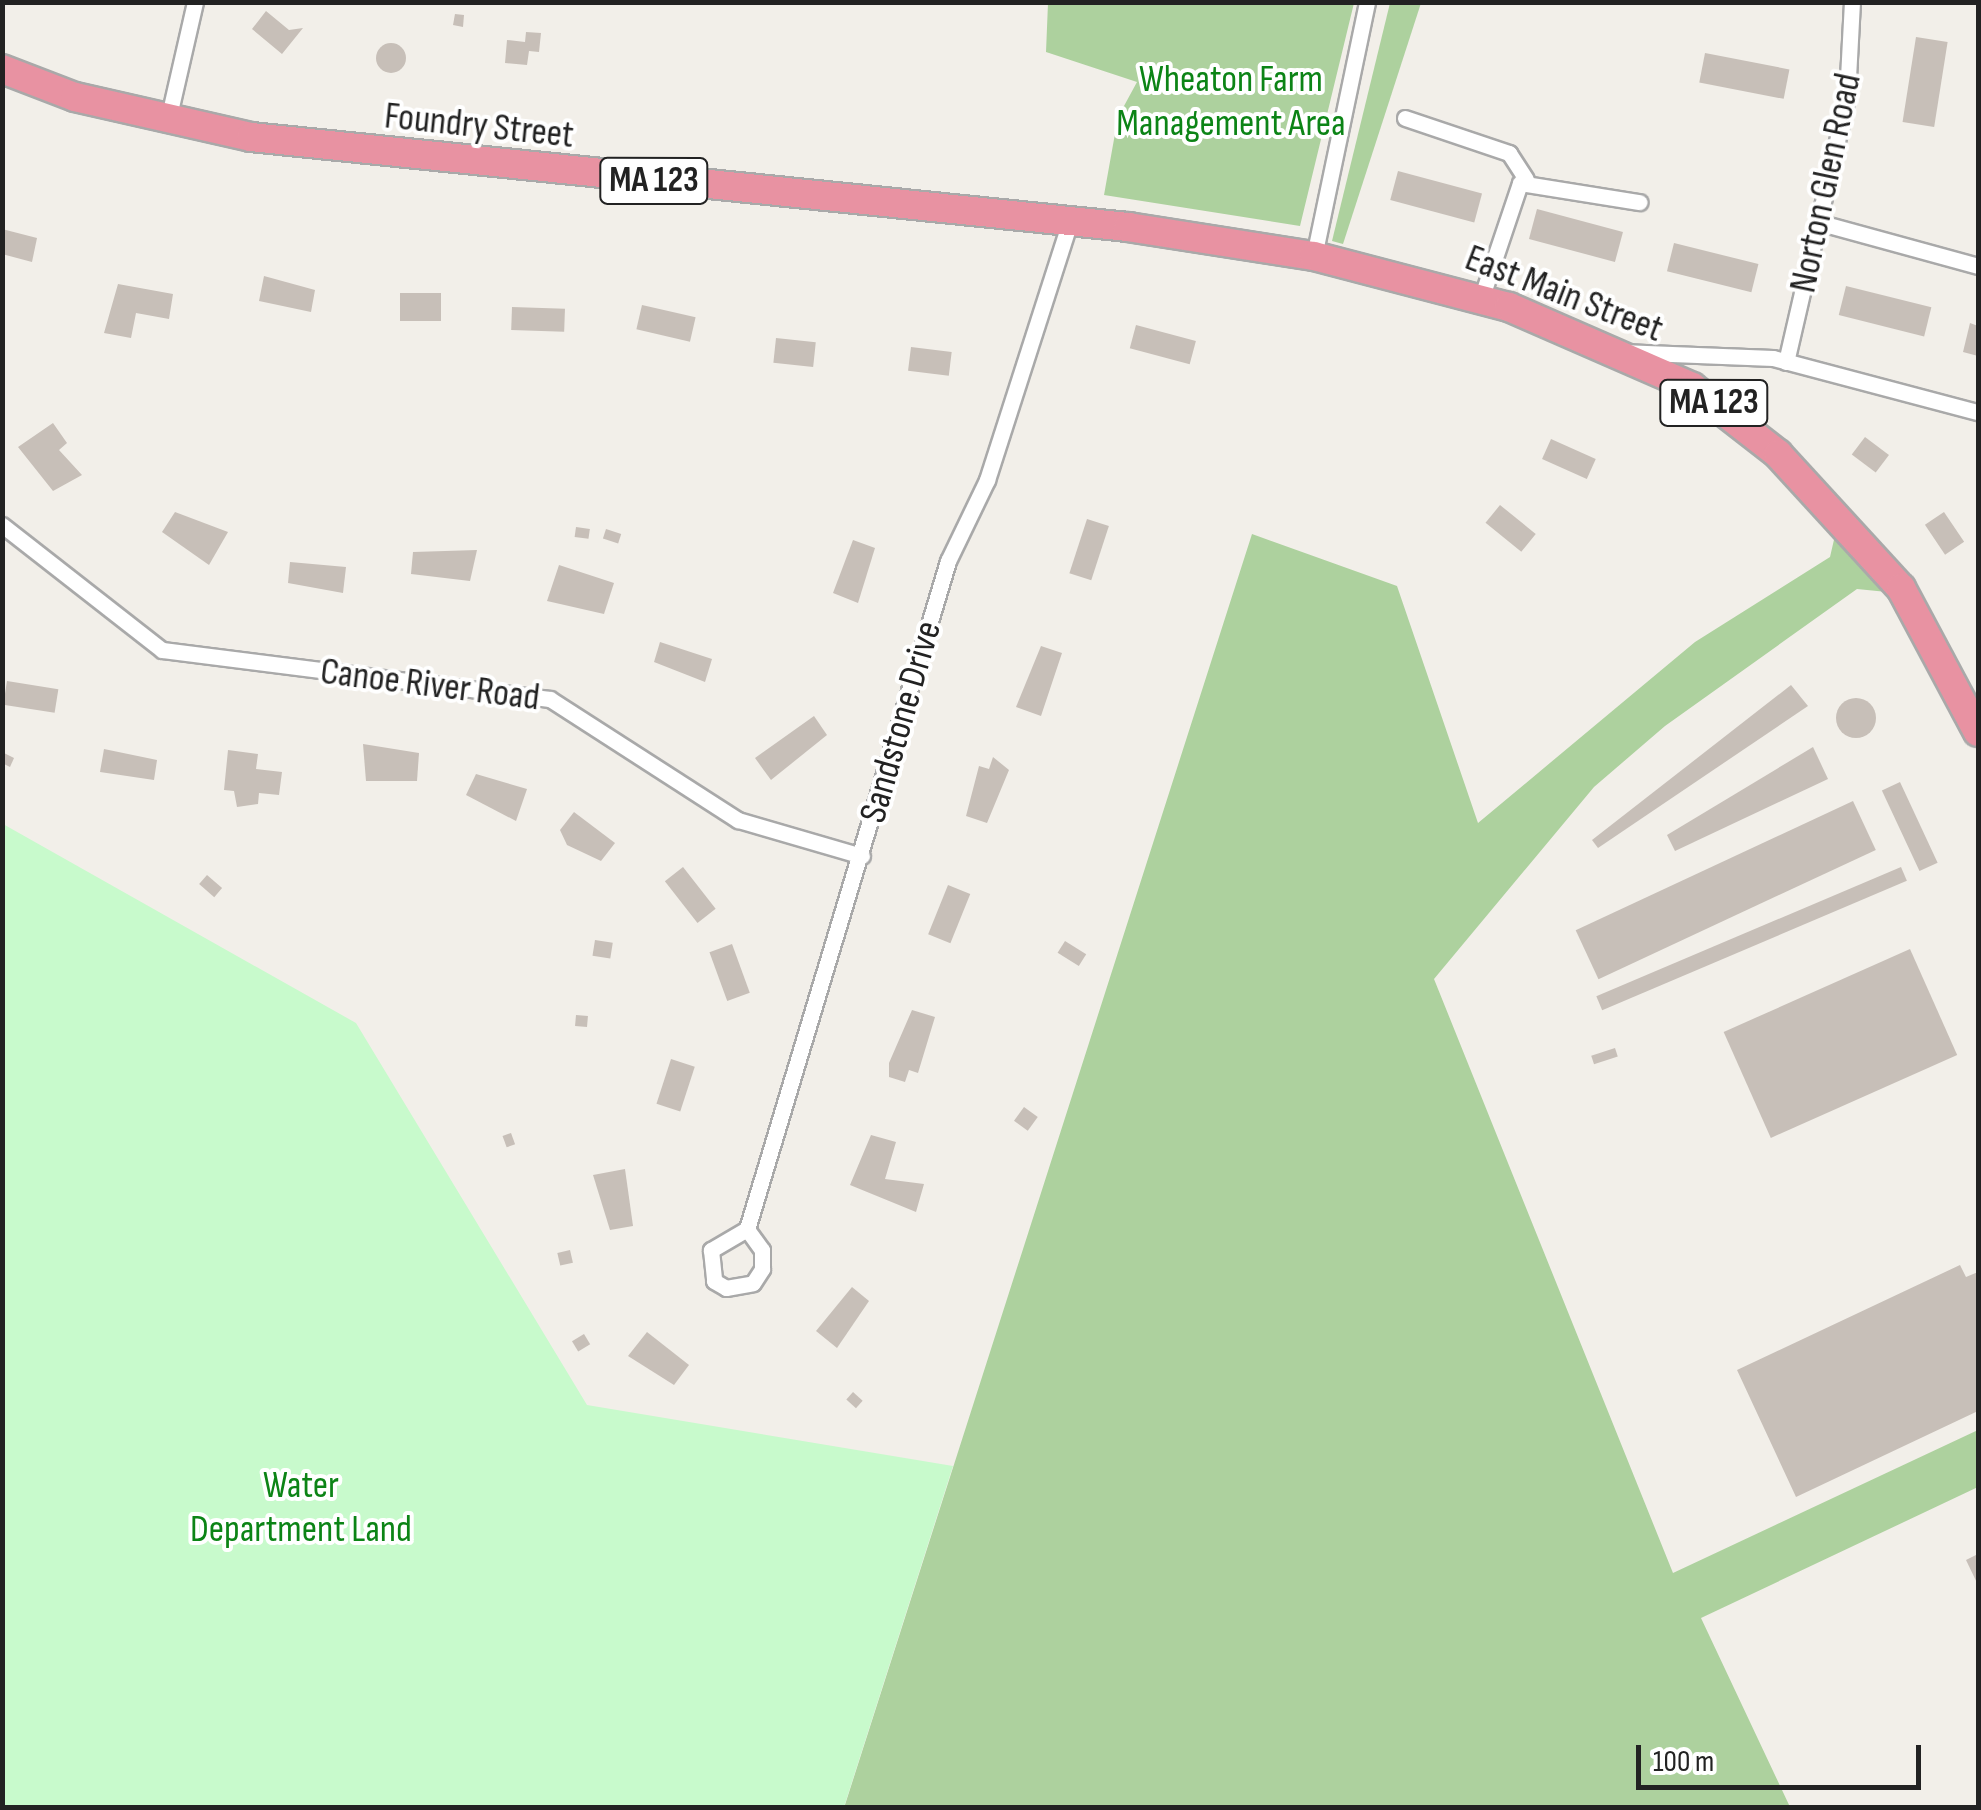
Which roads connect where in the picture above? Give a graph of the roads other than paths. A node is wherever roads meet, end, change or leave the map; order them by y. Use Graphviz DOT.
graph roads {
  1 [pos="196,2"];
  2 [pos="1367,2"];
  3 [pos="1852,2"];
  4 [pos="2,69"];
  5 [pos="1406,118"];
  6 [pos="168,120"];
  7 [pos="1526,180"];
  8 [pos="1639,202"];
  9 [pos="1070,221"];
  10 [pos="1821,224"];
  11 [pos="1314,256"];
  12 [pos="1978,266"];
  13 [pos="1481,298"];
  14 [pos="1621,352"];
  15 [pos="1786,362"];
  16 [pos="1978,412"];
  17 [pos="2,524"];
  18 [pos="1978,732"];
  19 [pos="862,856"];
  20 [pos="747,1229"];
  1 -- 6 [label="street"];
  2 -- 11 [label="street"];
  3 -- 10 [label="street, Norton Glen Road"];
  4 -- 6 [label="highway, Foundry Street / MA 123"];
  5 -- 7 [label="street"];
  6 -- 9 [label="highway, Foundry Street / MA 123"];
  7 -- 8 [label="street"];
  7 -- 13 [label="street"];
  9 -- 11 [label="highway, Foundry Street / MA 123"];
  9 -- 19 [label="street, Sandstone Drive"];
  10 -- 12 [label="street"];
  10 -- 15 [label="street, Norton Glen Road"];
  11 -- 13 [label="highway, East Main Street / MA 123"];
  13 -- 14 [label="highway, East Main Street / MA 123"];
  14 -- 15 [label="street"];
  14 -- 18 [label="highway, East Main Street / MA 123"];
  15 -- 16 [label="street"];
  17 -- 19 [label="street, Canoe River Road"];
  19 -- 20 [label="street, Sandstone Drive"];
}
